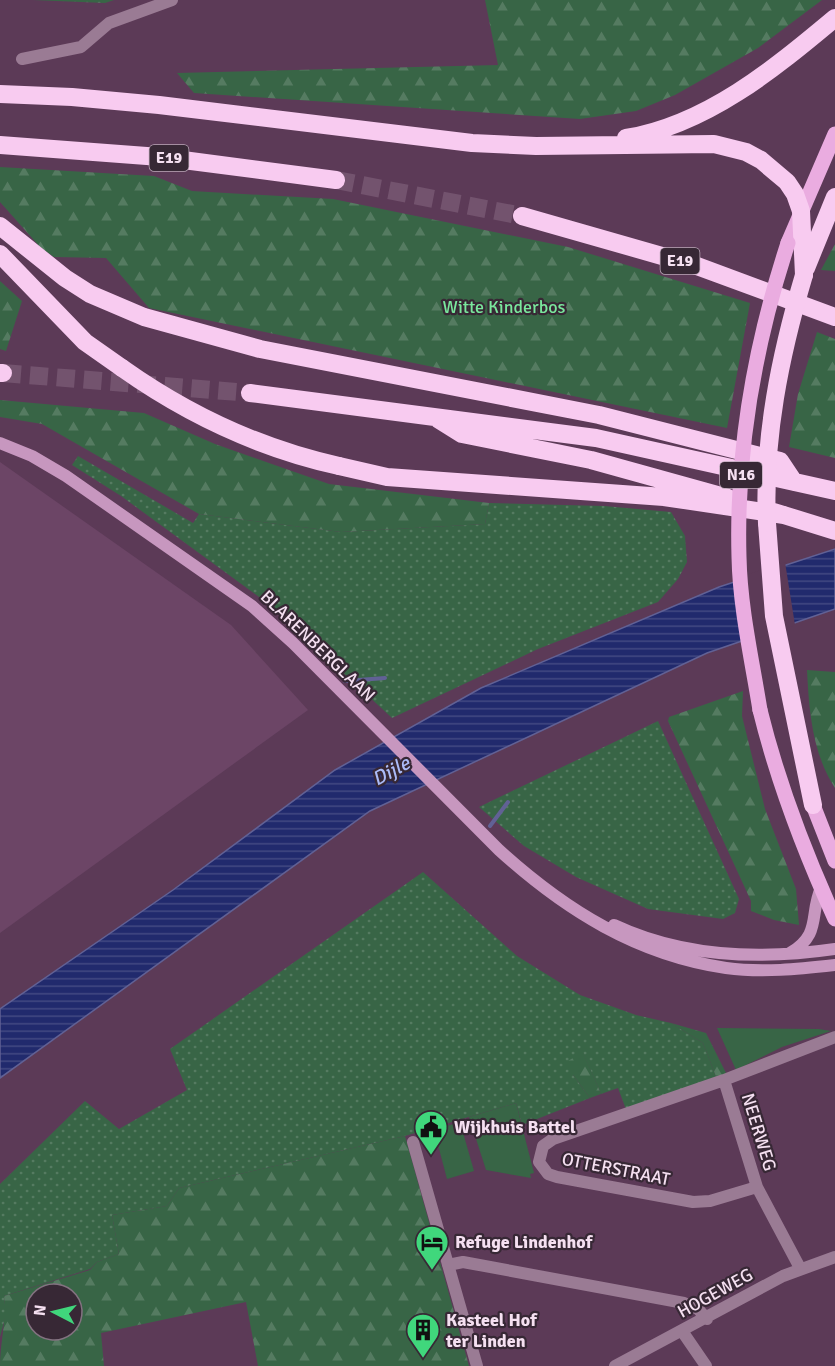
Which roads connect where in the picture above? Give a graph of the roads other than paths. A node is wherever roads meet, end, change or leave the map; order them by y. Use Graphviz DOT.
graph roads {
  1 [pos="172,0"];
  2 [pos="835,18"];
  3 [pos="22,59"];
  4 [pos="0,94"];
  5 [pos="834,136"];
  6 [pos="583,145"];
  7 [pos="0,146"];
  8 [pos="336,180"];
  9 [pos="835,198"];
  10 [pos="801,211"];
  11 [pos="522,216"];
  12 [pos="0,226"];
  13 [pos="801,246"];
  14 [pos="0,254"];
  15 [pos="835,317"];
  16 [pos="250,393"];
  17 [pos="431,415"];
  18 [pos="0,443"];
  19 [pos="794,482"];
  20 [pos="835,491"];
  21 [pos="784,515"];
  22 [pos="835,531"];
  23 [pos="813,805"];
  24 [pos="835,835"];
  25 [pos="835,861"];
  26 [pos="821,888"];
  27 [pos="582,913"];
  28 [pos="835,919"];
  29 [pos="835,949"];
  30 [pos="787,955"];
  31 [pos="829,966"];
  32 [pos="835,971"];
  33 [pos="835,1037"];
  34 [pos="724,1080"];
  35 [pos="413,1142"];
  36 [pos="757,1187"];
  37 [pos="835,1257"];
  38 [pos="448,1264"];
  39 [pos="800,1268"];
  40 [pos="707,1318"];
  41 [pos="682,1332"];
  42 [pos="477,1366"];
  43 [pos="615,1366"];
  44 [pos="706,1366"];
  1 -- 3 [label="street"];
  2 -- 6 [label="highway"];
  4 -- 6 [label="highway"];
  5 -- 10 [label="main road"];
  6 -- 10 [label="highway"];
  7 -- 8 [label="highway, E19"];
  9 -- 13 [label="highway, N16"];
  10 -- 13 [label="highway"];
  11 -- 15 [label="highway, E19"];
  12 -- 19 [label="highway"];
  13 -- 23 [label="highway, N16, bridge"];
  13 -- 26 [label="main road, N16, bridge"];
  14 -- 21 [label="highway, bridge"];
  16 -- 17 [label="highway"];
  17 -- 19 [label="highway"];
  17 -- 21 [label="highway"];
  18 -- 27 [label="street, BLARENBERGLAAN"];
  19 -- 20 [label="highway"];
  21 -- 22 [label="highway"];
  23 -- 24 [label="main road"];
  23 -- 25 [label="main road, N16"];
  26 -- 28 [label="main road, N16"];
  26 -- 30 [label="street"];
  27 -- 30 [label="street, BLARENBERGLAAN"];
  27 -- 31 [label="street, BLARENBERGLAAN"];
  29 -- 30 [label="street, BLARENBERGLAAN"];
  31 -- 32 [label="street"];
  33 -- 34 [label="street, NEERWEG"];
  34 -- 36 [label="street, NEERWEG"];
  34 -- 36 [label="street, OTTERSTRAAT"];
  35 -- 38 [label="street"];
  36 -- 39 [label="street, NEERWEG"];
  37 -- 39 [label="street, HOGEWEG"];
  38 -- 40 [label="street"];
  38 -- 42 [label="street"];
  39 -- 40 [label="street, HOGEWEG"];
  40 -- 41 [label="street, HOGEWEG"];
  41 -- 43 [label="street, HOGEWEG"];
  41 -- 44 [label="street"];
}
